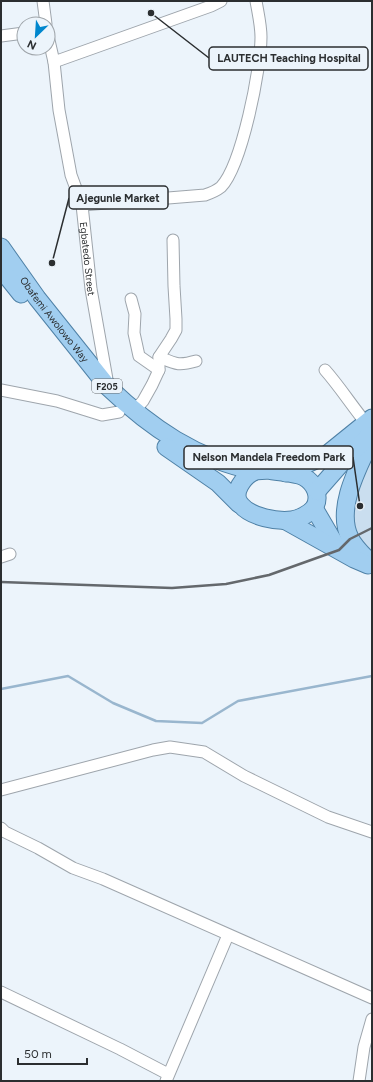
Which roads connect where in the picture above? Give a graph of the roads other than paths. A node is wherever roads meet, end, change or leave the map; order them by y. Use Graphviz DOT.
graph roads {
  1 [pos="43,1"];
  2 [pos="221,1"];
  3 [pos="256,1"];
  4 [pos="45,16"];
  5 [pos="16,34"];
  6 [pos="1,36"];
  7 [pos="53,56"];
  8 [pos="54,62"];
  9 [pos="82,205"];
  10 [pos="173,240"];
  11 [pos="1,247"];
  12 [pos="1,269"];
  13 [pos="131,299"];
  14 [pos="159,357"];
  15 [pos="196,361"];
  16 [pos="159,370"];
  17 [pos="325,370"];
  18 [pos="108,387"];
  19 [pos="1,390"];
  20 [pos="126,412"];
  21 [pos="370,428"];
  22 [pos="255,471"];
  23 [pos="286,473"];
  24 [pos="317,491"];
  25 [pos="239,504"];
  26 [pos="314,508"];
  27 [pos="286,521"];
  28 [pos="338,549"];
  29 [pos="372,565"];
  30 [pos="1,790"];
  31 [pos="1,828"];
  32 [pos="372,832"];
  33 [pos="228,935"];
  34 [pos="1,992"];
  35 [pos="372,998"];
  36 [pos="372,1018"];
  37 [pos="167,1077"];
  38 [pos="359,1081"];
  1 -- 4 [label="street"];
  2 -- 8 [label="street"];
  3 -- 9 [label="street"];
  5 -- 6 [label="street"];
  7 -- 8 [label="street, Egbatedo Street"];
  8 -- 9 [label="street, Egbatedo Street"];
  9 -- 18 [label="street, Egbatedo Street"];
  10 -- 14 [label="street"];
  11 -- 18 [label="main road, Obafemi Awolowo Way / F205"];
  12 -- 20 [label="main road, F205"];
  13 -- 16 [label="street"];
  14 -- 15 [label="street"];
  14 -- 16 [label="street"];
  16 -- 20 [label="street"];
  17 -- 21 [label="street"];
  18 -- 20 [label="main road, Obafemi Awolowo Way / F205"];
  19 -- 20 [label="street"];
  20 -- 22 [label="main road, Obafemi Awolowo Way / F205"];
  20 -- 25 [label="main road, F205"];
  21 -- 23 [label="main road"];
  21 -- 24 [label="main road"];
  21 -- 29 [label="main road"];
  22 -- 23 [label="main road, F205"];
  22 -- 25 [label="main road"];
  23 -- 24 [label="main road, F205"];
  24 -- 26 [label="main road"];
  25 -- 27 [label="main road, F205"];
  26 -- 27 [label="main road, F205"];
  26 -- 28 [label="main road"];
  27 -- 28 [label="main road"];
  28 -- 29 [label="main road"];
  30 -- 32 [label="street"];
  31 -- 33 [label="street"];
  33 -- 35 [label="street"];
  33 -- 37 [label="street"];
  34 -- 37 [label="street"];
  36 -- 38 [label="street"];
}
